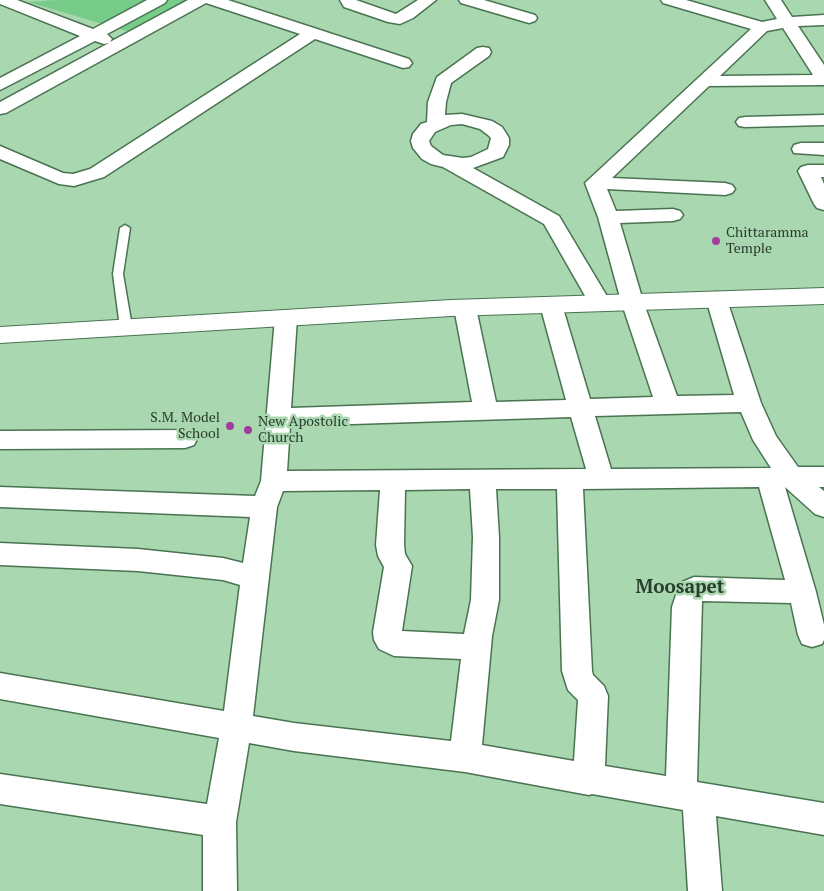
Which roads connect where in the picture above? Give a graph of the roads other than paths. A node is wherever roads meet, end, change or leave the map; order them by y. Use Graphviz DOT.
graph roads {
  1 [pos="3,0"];
  2 [pos="159,0"];
  3 [pos="200,0"];
  4 [pos="212,0"];
  5 [pos="348,0"];
  6 [pos="428,0"];
  7 [pos="467,0"];
  8 [pos="670,0"];
  9 [pos="773,0"];
  10 [pos="529,18"];
  11 [pos="824,20"];
  12 [pos="787,22"];
  13 [pos="393,24"];
  14 [pos="762,27"];
  15 [pos="312,34"];
  16 [pos="94,35"];
  17 [pos="118,45"];
  18 [pos="355,48"];
  19 [pos="482,52"];
  20 [pos="403,63"];
  21 [pos="824,79"];
  22 [pos="704,81"];
  23 [pos="0,85"];
  24 [pos="0,109"];
  25 [pos="824,120"];
  26 [pos="745,122"];
  27 [pos="436,123"];
  28 [pos="801,149"];
  29 [pos="824,149"];
  30 [pos="0,152"];
  31 [pos="450,163"];
  32 [pos="824,171"];
  33 [pos="595,183"];
  34 [pos="725,189"];
  35 [pos="824,204"];
  36 [pos="672,215"];
  37 [pos="608,217"];
  38 [pos="126,228"];
  39 [pos="824,296"];
  40 [pos="717,299"];
  41 [pos="632,301"];
  42 [pos="600,303"];
  43 [pos="551,305"];
  44 [pos="465,308"];
  45 [pos="286,318"];
  46 [pos="126,327"];
  47 [pos="0,335"];
  48 [pos="749,403"];
  49 [pos="668,406"];
  50 [pos="582,409"];
  51 [pos="486,412"];
  52 [pos="279,417"];
  53 [pos="186,439"];
  54 [pos="0,440"];
  55 [pos="824,477"];
  56 [pos="482,478"];
  57 [pos="570,478"];
  58 [pos="601,478"];
  59 [pos="780,478"];
  60 [pos="394,479"];
  61 [pos="274,481"];
  62 [pos="0,497"];
  63 [pos="824,507"];
  64 [pos="264,508"];
  65 [pos="0,554"];
  66 [pos="256,577"];
  67 [pos="802,592"];
  68 [pos="812,635"];
  69 [pos="477,647"];
  70 [pos="0,686"];
  71 [pos="237,725"];
  72 [pos="465,757"];
  73 [pos="589,780"];
  74 [pos="0,789"];
  75 [pos="690,797"];
  76 [pos="824,819"];
  77 [pos="220,822"];
  78 [pos="220,891"];
  79 [pos="705,891"];
  1 -- 16 [label="street"];
  2 -- 16 [label="street"];
  3 -- 17 [label="street"];
  4 -- 15 [label="street"];
  5 -- 6 [label="street"];
  7 -- 10 [label="street"];
  8 -- 14 [label="street"];
  9 -- 12 [label="street"];
  11 -- 12 [label="street"];
  12 -- 14 [label="street"];
  12 -- 21 [label="street"];
  13 -- 18 [label="street"];
  14 -- 22 [label="street"];
  15 -- 18 [label="street"];
  15 -- 30 [label="street"];
  16 -- 17 [label="street"];
  16 -- 23 [label="street"];
  17 -- 24 [label="street"];
  18 -- 20 [label="street"];
  19 -- 27 [label="street"];
  21 -- 22 [label="street"];
  22 -- 33 [label="street"];
  25 -- 26 [label="street"];
  27 -- 31 [label="street"];
  27 -- 31 [label="street"];
  28 -- 29 [label="street"];
  31 -- 42 [label="street"];
  32 -- 35 [label="street"];
  33 -- 34 [label="street"];
  33 -- 37 [label="street"];
  36 -- 37 [label="street"];
  37 -- 41 [label="street"];
  38 -- 46 [label="lane"];
  39 -- 40 [label="street"];
  40 -- 41 [label="street"];
  40 -- 48 [label="street"];
  41 -- 42 [label="street"];
  41 -- 49 [label="street"];
  42 -- 43 [label="street"];
  43 -- 44 [label="street"];
  43 -- 50 [label="street"];
  44 -- 45 [label="street"];
  44 -- 51 [label="street"];
  45 -- 46 [label="street"];
  45 -- 52 [label="street"];
  46 -- 47 [label="street"];
  48 -- 49 [label="street"];
  48 -- 59 [label="street"];
  49 -- 50 [label="street"];
  50 -- 51 [label="street"];
  50 -- 58 [label="street"];
  51 -- 52 [label="street"];
  52 -- 61 [label="street"];
  53 -- 54 [label="street"];
  55 -- 59 [label="street"];
  56 -- 57 [label="street"];
  56 -- 60 [label="street"];
  56 -- 69 [label="street"];
  57 -- 58 [label="street"];
  57 -- 73 [label="street"];
  58 -- 59 [label="street"];
  59 -- 63 [label="street"];
  59 -- 67 [label="street"];
  60 -- 61 [label="street"];
  60 -- 69 [label="street"];
  61 -- 64 [label="street"];
  62 -- 64 [label="street"];
  64 -- 66 [label="street"];
  65 -- 66 [label="street"];
  66 -- 71 [label="street"];
  67 -- 68 [label="street"];
  67 -- 75 [label="street"];
  69 -- 72 [label="street"];
  70 -- 71 [label="street"];
  71 -- 72 [label="street"];
  71 -- 77 [label="street"];
  72 -- 73 [label="street"];
  73 -- 75 [label="street"];
  74 -- 77 [label="street"];
  75 -- 76 [label="street"];
  75 -- 79 [label="street"];
  77 -- 78 [label="street"];
}
